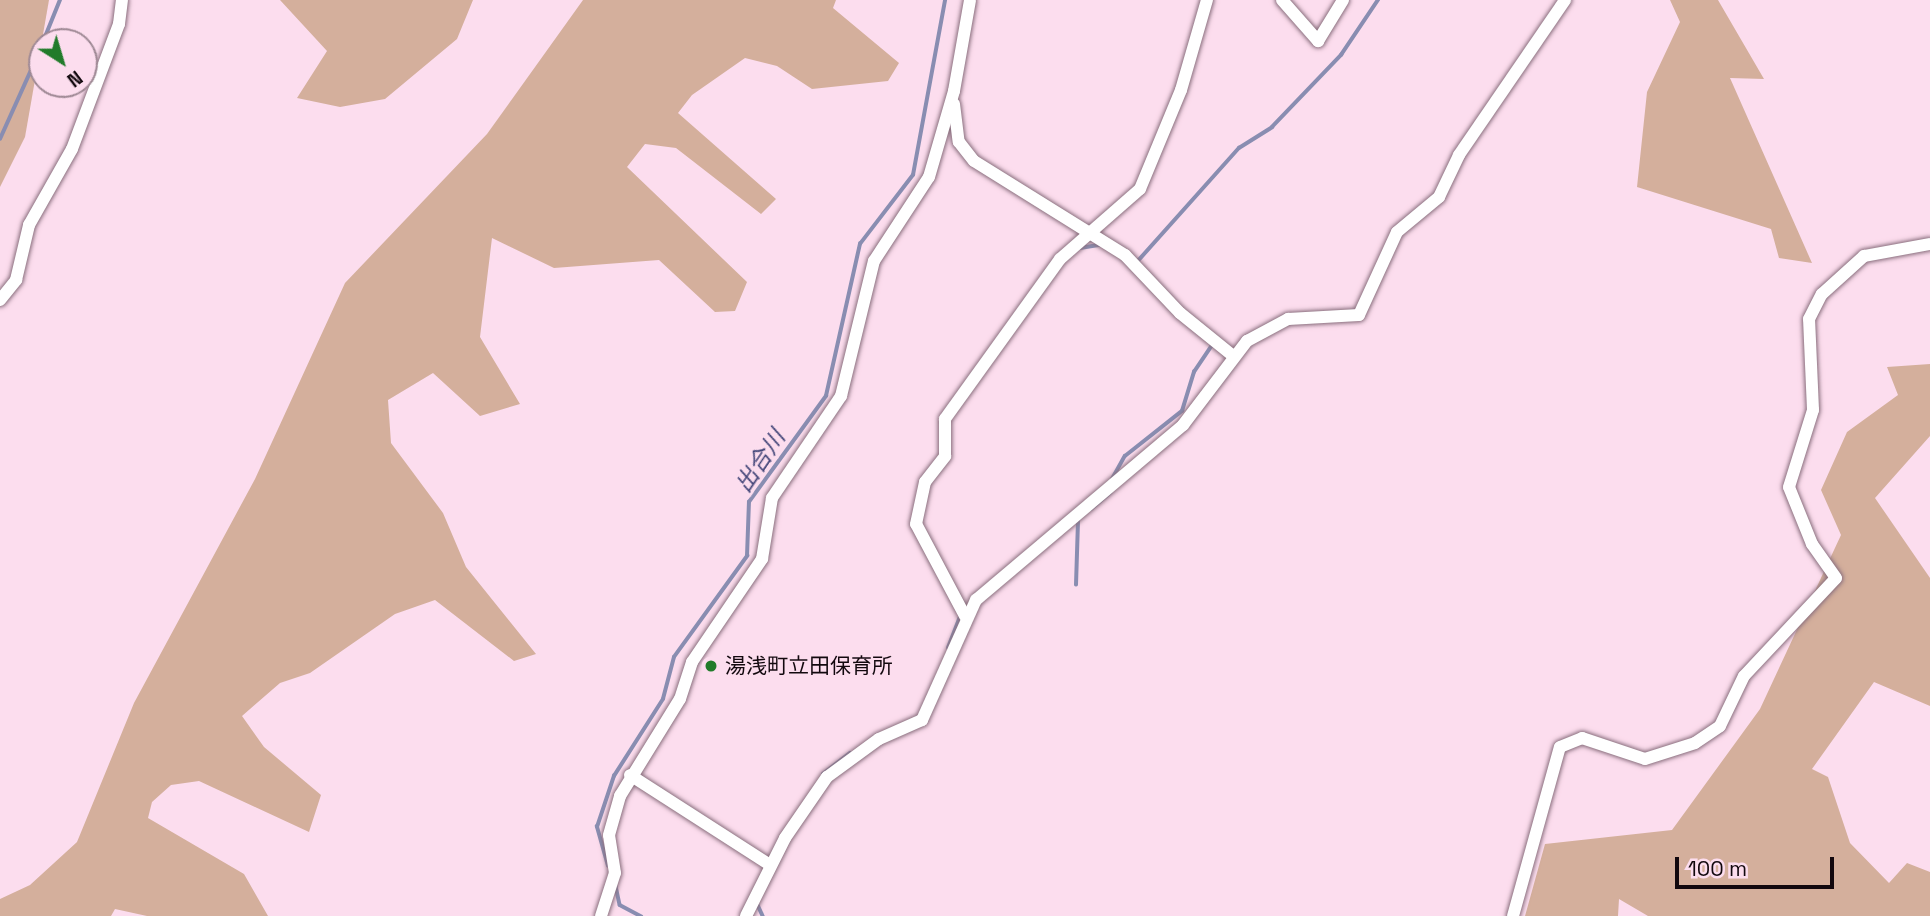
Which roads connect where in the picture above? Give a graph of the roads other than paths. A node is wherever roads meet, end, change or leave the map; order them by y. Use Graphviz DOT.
graph roads {
  1 [pos="121,0"];
  2 [pos="970,0"];
  3 [pos="1207,0"];
  4 [pos="1282,0"];
  5 [pos="1343,0"];
  6 [pos="1565,0"];
  7 [pos="954,90"];
  8 [pos="1090,235"];
  9 [pos="1930,244"];
  10 [pos="0,300"];
  11 [pos="1232,355"];
  12 [pos="965,616"];
  13 [pos="630,775"];
  14 [pos="770,866"];
  15 [pos="601,916"];
  16 [pos="746,916"];
  17 [pos="1513,916"];
  1 -- 10 [label="street"];
  2 -- 7 [label="street"];
  3 -- 8 [label="street"];
  4 -- 5 [label="street"];
  6 -- 11 [label="street"];
  7 -- 8 [label="street"];
  7 -- 13 [label="street"];
  8 -- 11 [label="street"];
  8 -- 12 [label="street"];
  9 -- 17 [label="street"];
  11 -- 12 [label="street"];
  12 -- 14 [label="street"];
  13 -- 14 [label="street"];
  13 -- 15 [label="street"];
  14 -- 16 [label="street"];
}
